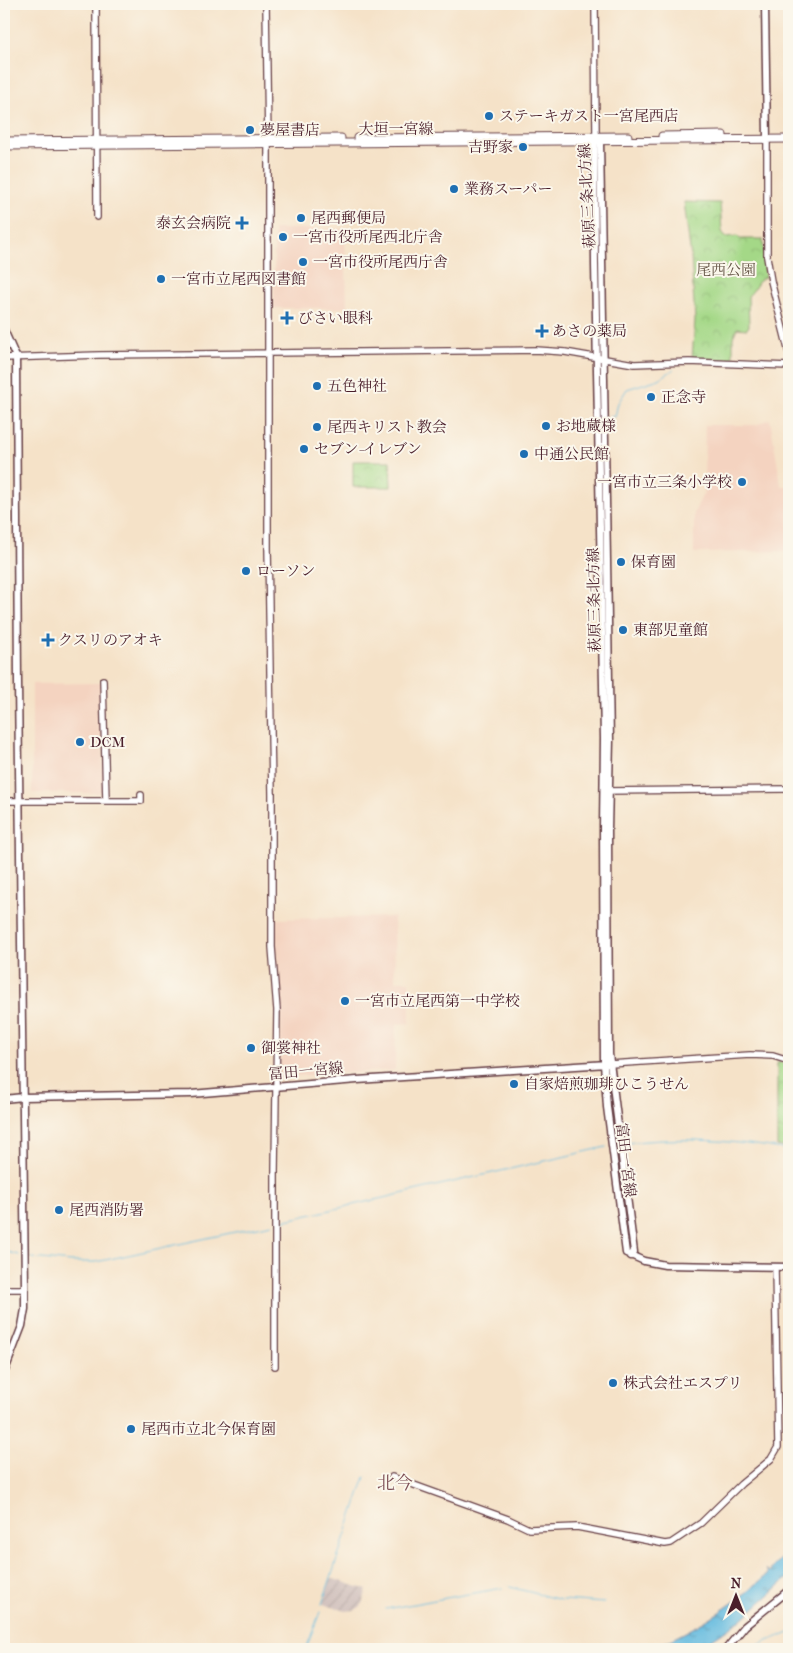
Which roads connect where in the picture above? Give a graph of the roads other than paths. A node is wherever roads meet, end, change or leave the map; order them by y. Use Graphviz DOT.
graph roads {
  1 [pos="96,4"];
  2 [pos="266,4"];
  3 [pos="595,4"];
  4 [pos="765,4"];
  5 [pos="789,135"];
  6 [pos="767,137"];
  7 [pos="597,139"];
  8 [pos="789,139"];
  9 [pos="4,141"];
  10 [pos="96,142"];
  11 [pos="268,142"];
  12 [pos="4,146"];
  13 [pos="97,217"];
  14 [pos="4,330"];
  15 [pos="789,353"];
  16 [pos="268,354"];
  17 [pos="16,357"];
  18 [pos="4,358"];
  19 [pos="600,359"];
  20 [pos="789,366"];
  21 [pos="103,680"];
  22 [pos="789,789"];
  23 [pos="606,791"];
  24 [pos="141,795"];
  25 [pos="4,801"];
  26 [pos="20,801"];
  27 [pos="106,801"];
  28 [pos="789,1061"];
  29 [pos="607,1064"];
  30 [pos="276,1086"];
  31 [pos="24,1097"];
  32 [pos="4,1099"];
  33 [pos="775,1267"];
  34 [pos="789,1267"];
  35 [pos="4,1286"];
  36 [pos="25,1289"];
  37 [pos="275,1366"];
  38 [pos="4,1374"];
  39 [pos="392,1477"];
  40 [pos="789,1590"];
  41 [pos="726,1649"];
  1 -- 10 [label="street"];
  2 -- 11 [label="street"];
  3 -- 7 [label="street"];
  4 -- 6 [label="main road"];
  5 -- 6 [label="main road, 大垣一宮線"];
  6 -- 7 [label="main road, 大垣一宮線"];
  6 -- 8 [label="main road, 大垣一宮線"];
  6 -- 15 [label="street"];
  7 -- 11 [label="main road, 大垣一宮線"];
  7 -- 19 [label="main road, 萩原三条北方線"];
  9 -- 10 [label="main road, 大垣一宮線"];
  10 -- 11 [label="main road, 大垣一宮線"];
  10 -- 12 [label="main road, 大垣一宮線"];
  10 -- 13 [label="street"];
  11 -- 16 [label="street"];
  14 -- 17 [label="main road"];
  16 -- 17 [label="street"];
  16 -- 19 [label="street"];
  16 -- 30 [label="street"];
  17 -- 18 [label="street"];
  17 -- 26 [label="main road"];
  19 -- 20 [label="street"];
  19 -- 23 [label="main road, 萩原三条北方線"];
  21 -- 27 [label="street"];
  22 -- 23 [label="street"];
  23 -- 29 [label="main road, 萩原三条北方線"];
  24 -- 27 [label="street"];
  25 -- 26 [label="street"];
  26 -- 27 [label="street"];
  26 -- 31 [label="main road"];
  28 -- 29 [label="street"];
  29 -- 30 [label="main road, 冨田一宮線"];
  29 -- 33 [label="main road, 富田一宮線"];
  30 -- 31 [label="main road, 冨田一宮線"];
  30 -- 37 [label="street"];
  31 -- 32 [label="main road, 冨田一宮線"];
  31 -- 36 [label="main road"];
  33 -- 34 [label="main road, 富田一宮線"];
  33 -- 39 [label="street"];
  35 -- 36 [label="street"];
  36 -- 38 [label="main road"];
  40 -- 41 [label="main road"];
}
